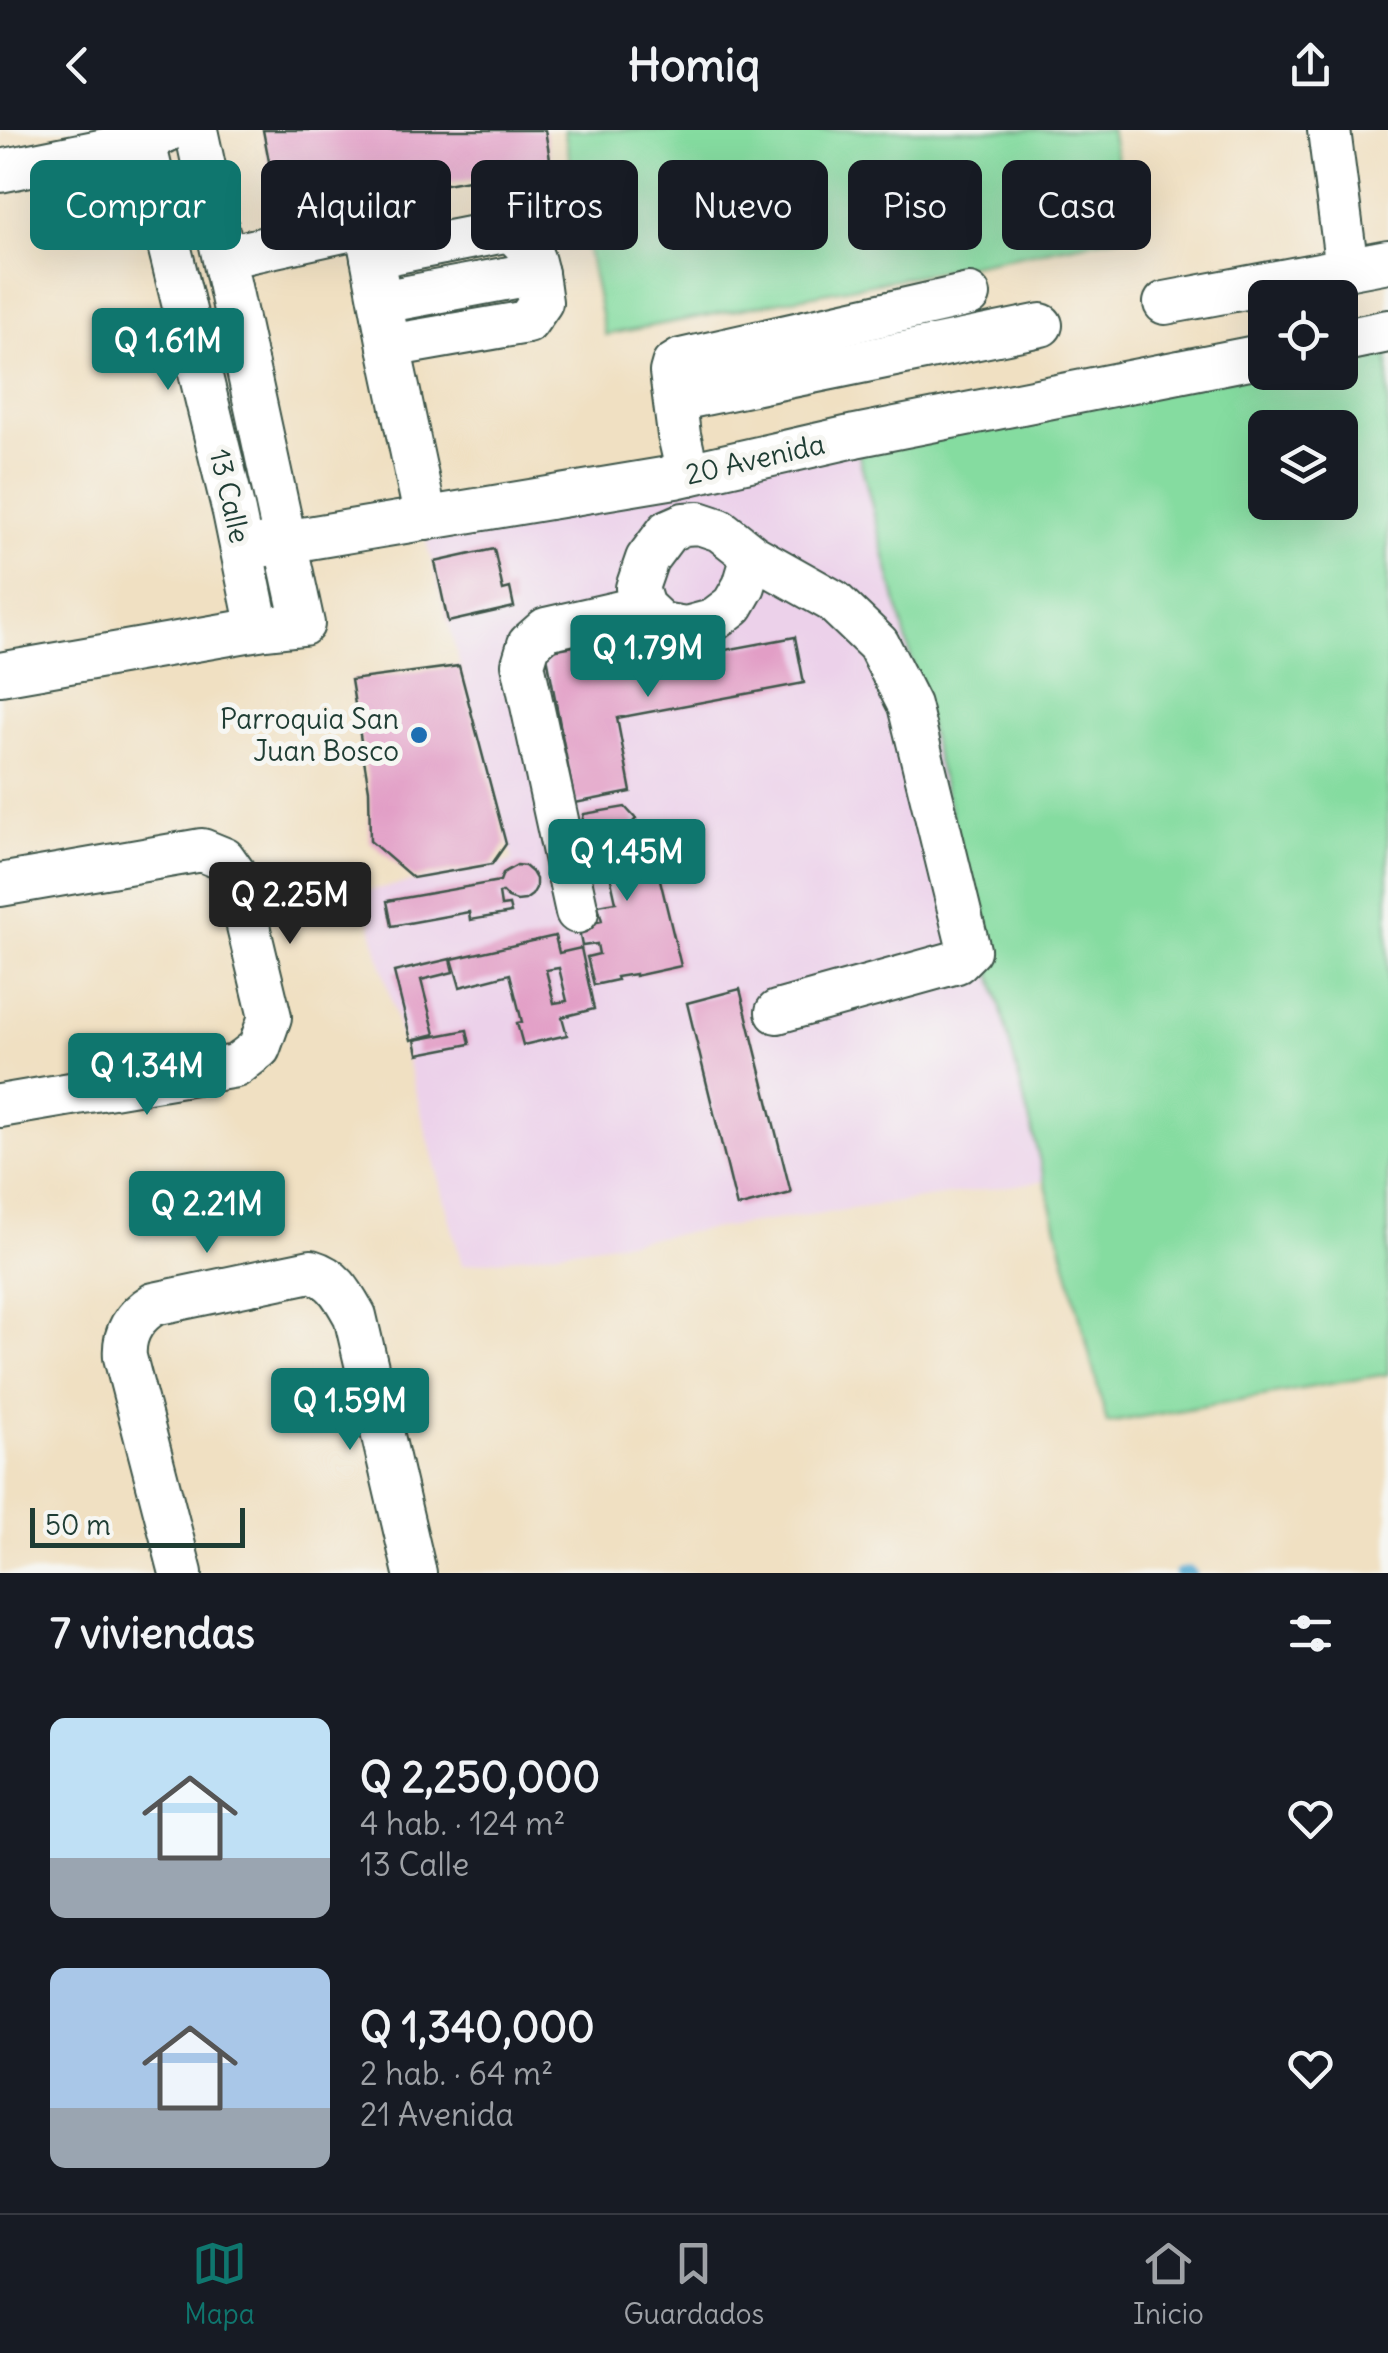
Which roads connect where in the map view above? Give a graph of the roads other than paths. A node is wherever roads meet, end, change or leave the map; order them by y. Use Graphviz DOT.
graph roads {
  1 [pos="196,130"];
  2 [pos="1330,130"];
  3 [pos="152,134"];
  4 [pos="0,170"];
  5 [pos="225,257"];
  6 [pos="372,257"];
  7 [pos="1368,265"];
  8 [pos="537,274"];
  9 [pos="969,295"];
  10 [pos="381,302"];
  11 [pos="1165,303"];
  12 [pos="1041,326"];
  13 [pos="1388,331"];
  14 [pos="1358,337"];
  15 [pos="389,346"];
  16 [pos="1248,359"];
  17 [pos="675,400"];
  18 [pos="682,475"];
  19 [pos="426,519"];
  20 [pos="684,524"];
  21 [pos="285,541"];
  22 [pos="242,549"];
  23 [pos="754,556"];
  24 [pos="643,607"];
  25 [pos="258,629"];
  26 [pos="0,674"];
  27 [pos="0,885"];
  28 [pos="577,912"];
  29 [pos="777,1012"];
  30 [pos="0,1106"];
  31 [pos="181,1573"];
  32 [pos="415,1573"];
  1 -- 5 [label="street, 13 Calle"];
  2 -- 7 [label="street"];
  3 -- 4 [label="street"];
  3 -- 22 [label="street, 13 Calle"];
  5 -- 6 [label="street"];
  5 -- 21 [label="street, 13 Calle"];
  6 -- 8 [label="street"];
  6 -- 10 [label="street"];
  7 -- 11 [label="street"];
  8 -- 10 [label="street"];
  8 -- 15 [label="street"];
  9 -- 17 [label="street"];
  10 -- 15 [label="street"];
  12 -- 17 [label="street"];
  13 -- 14 [label="street"];
  15 -- 19 [label="street"];
  16 -- 18 [label="street, 20 Avenida"];
  17 -- 18 [label="street"];
  18 -- 19 [label="street, 20 Avenida"];
  18 -- 20 [label="street"];
  19 -- 21 [label="street, 20 Avenida"];
  20 -- 23 [label="street"];
  20 -- 24 [label="street"];
  21 -- 22 [label="street, 20 Avenida"];
  21 -- 25 [label="street, 13 Calle"];
  22 -- 25 [label="street, 13 Calle"];
  23 -- 24 [label="street"];
  23 -- 29 [label="street"];
  24 -- 28 [label="street"];
  25 -- 26 [label="street"];
  27 -- 30 [label="street"];
  31 -- 32 [label="street"];
}
